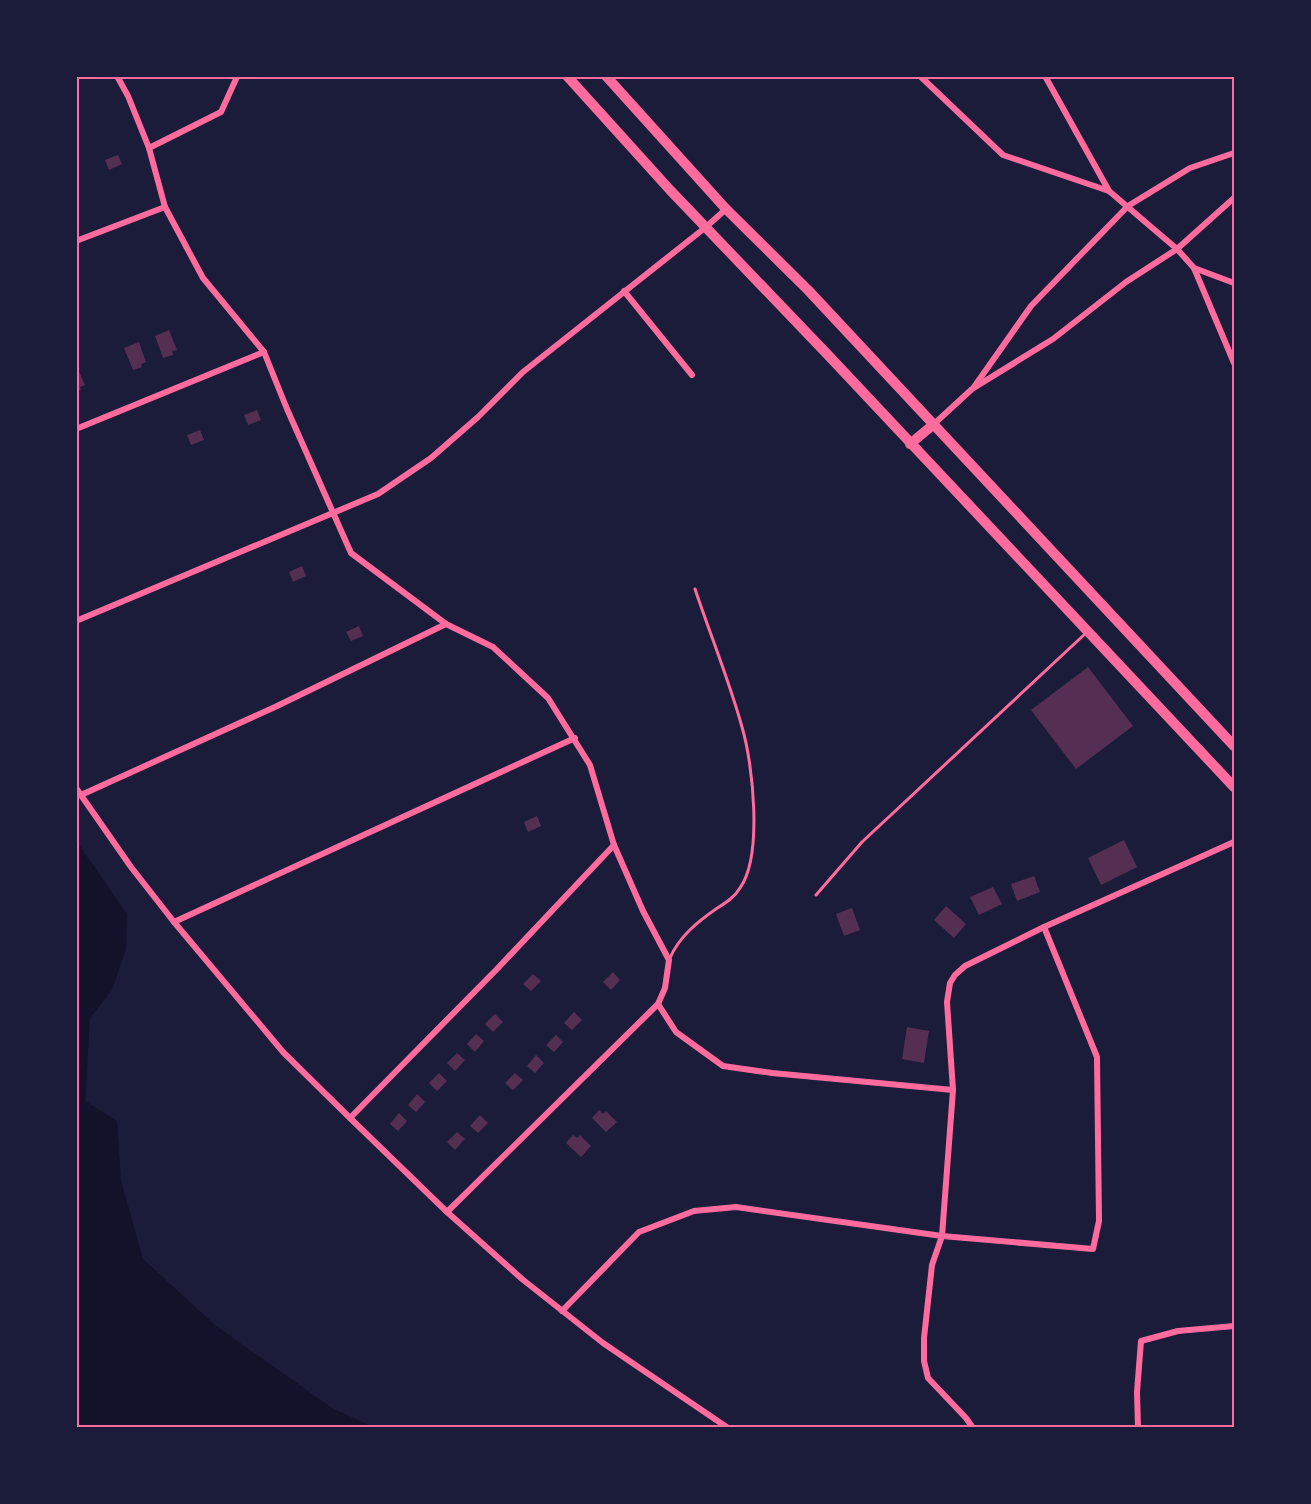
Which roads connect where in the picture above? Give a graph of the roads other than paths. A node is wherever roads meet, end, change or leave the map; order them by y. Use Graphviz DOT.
graph roads {
  1 [pos="117,76"];
  2 [pos="567,76"];
  3 [pos="606,76"];
  4 [pos="920,76"];
  5 [pos="1045,76"];
  6 [pos="236,79"];
  7 [pos="149,148"];
  8 [pos="1234,153"];
  9 [pos="1109,191"];
  10 [pos="1234,198"];
  11 [pos="1128,206"];
  12 [pos="165,207"];
  13 [pos="726,209"];
  14 [pos="706,227"];
  15 [pos="76,241"];
  16 [pos="1176,249"];
  17 [pos="1194,268"];
  18 [pos="1234,283"];
  19 [pos="624,291"];
  20 [pos="264,352"];
  21 [pos="1234,363"];
  22 [pos="692,375"];
  23 [pos="972,390"];
  24 [pos="934,424"];
  25 [pos="76,429"];
  26 [pos="910,444"];
  27 [pos="333,513"];
  28 [pos="695,589"];
  29 [pos="76,621"];
  30 [pos="446,624"];
  31 [pos="1087,632"];
  32 [pos="575,738"];
  33 [pos="1234,746"];
  34 [pos="1234,787"];
  35 [pos="76,788"];
  36 [pos="81,795"];
  37 [pos="1234,842"];
  38 [pos="614,846"];
  39 [pos="816,895"];
  40 [pos="174,922"];
  41 [pos="1044,927"];
  42 [pos="669,960"];
  43 [pos="658,1004"];
  44 [pos="953,1090"];
  45 [pos="351,1118"];
  46 [pos="447,1212"];
  47 [pos="942,1236"];
  48 [pos="562,1311"];
  49 [pos="1234,1326"];
  50 [pos="728,1428"];
  51 [pos="973,1428"];
  52 [pos="1138,1428"];
  1 -- 7 [label="street"];
  2 -- 14 [label="main road"];
  3 -- 13 [label="main road"];
  4 -- 9 [label="street"];
  5 -- 9 [label="street"];
  6 -- 7 [label="street"];
  7 -- 12 [label="street"];
  8 -- 11 [label="street"];
  9 -- 11 [label="street"];
  10 -- 16 [label="street"];
  11 -- 16 [label="street"];
  11 -- 23 [label="street"];
  12 -- 15 [label="street"];
  12 -- 20 [label="street"];
  13 -- 14 [label="street"];
  13 -- 24 [label="main road"];
  14 -- 19 [label="street"];
  14 -- 26 [label="main road"];
  16 -- 17 [label="street"];
  16 -- 23 [label="street"];
  17 -- 18 [label="street"];
  17 -- 21 [label="street"];
  19 -- 22 [label="street"];
  19 -- 27 [label="street"];
  20 -- 25 [label="street"];
  20 -- 27 [label="street"];
  23 -- 24 [label="street"];
  24 -- 26 [label="main road"];
  24 -- 33 [label="main road"];
  26 -- 31 [label="main road"];
  27 -- 29 [label="street"];
  27 -- 30 [label="street"];
  28 -- 42 [label="lane"];
  30 -- 32 [label="street"];
  30 -- 36 [label="street"];
  31 -- 34 [label="main road"];
  31 -- 39 [label="lane"];
  32 -- 38 [label="street"];
  32 -- 40 [label="street"];
  35 -- 36 [label="street"];
  36 -- 40 [label="street"];
  37 -- 41 [label="street"];
  38 -- 42 [label="street"];
  38 -- 45 [label="street"];
  40 -- 45 [label="street"];
  41 -- 44 [label="street"];
  41 -- 47 [label="street"];
  42 -- 43 [label="street"];
  43 -- 44 [label="street"];
  43 -- 46 [label="street"];
  44 -- 47 [label="street"];
  45 -- 46 [label="street"];
  46 -- 48 [label="street"];
  47 -- 48 [label="street"];
  47 -- 51 [label="street"];
  48 -- 50 [label="street"];
  49 -- 52 [label="street"];
}
